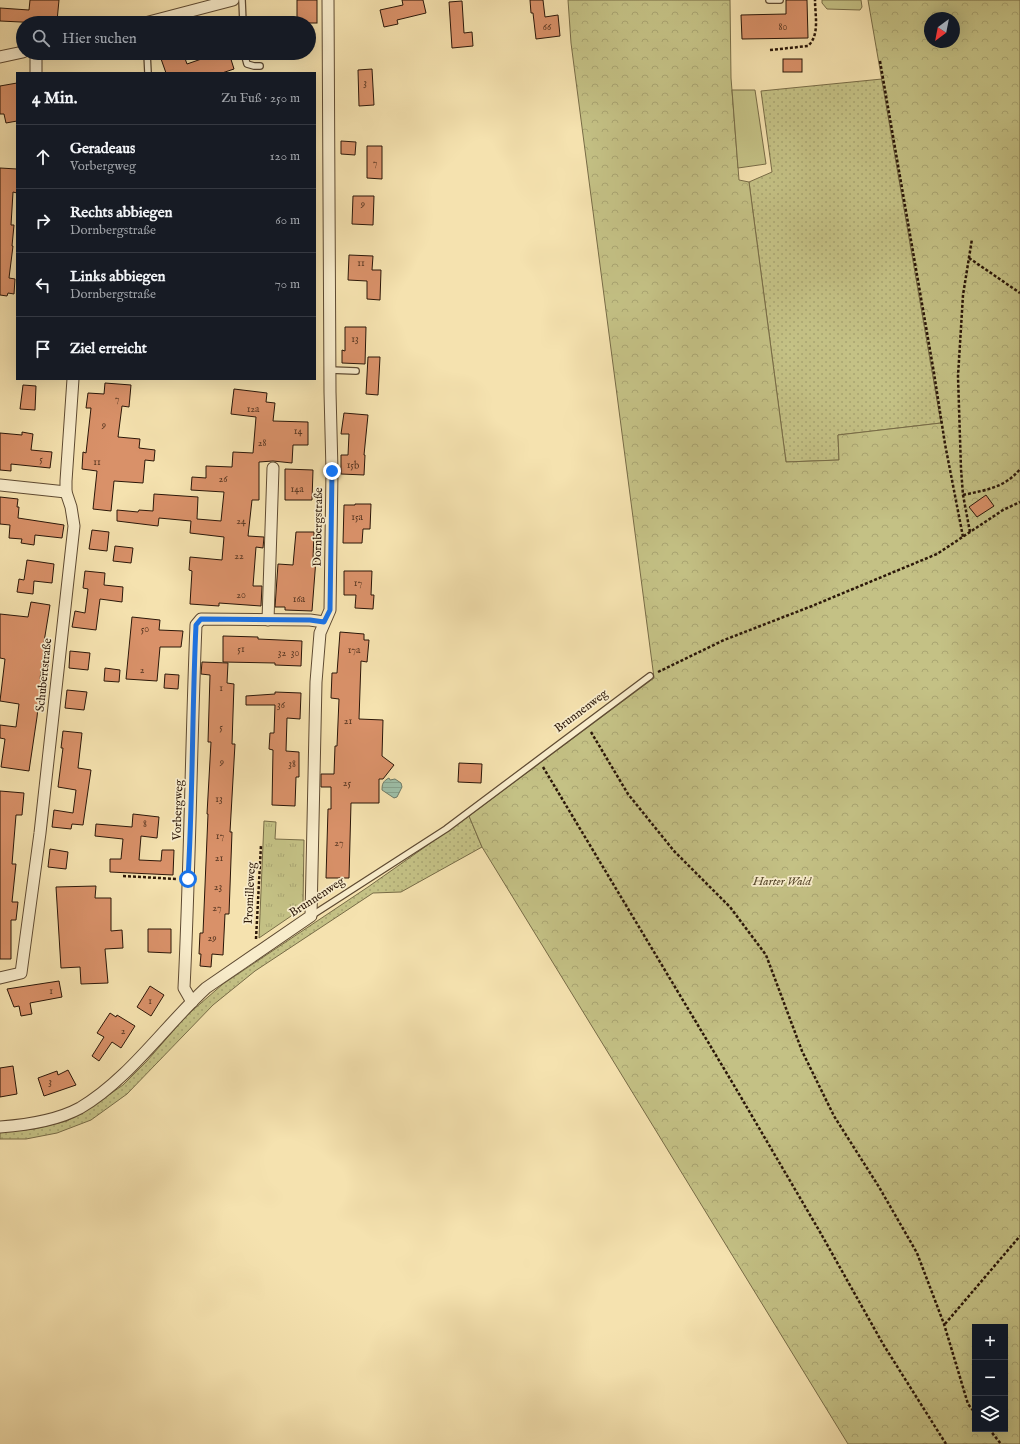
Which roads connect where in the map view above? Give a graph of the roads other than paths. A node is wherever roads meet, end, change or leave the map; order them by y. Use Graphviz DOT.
graph roads {
  1 [pos="234,0"];
  2 [pos="242,0"];
  3 [pos="328,0"];
  4 [pos="769,0"];
  5 [pos="780,0"];
  6 [pos="173,16"];
  7 [pos="243,16"];
  8 [pos="16,53"];
  9 [pos="0,56"];
  10 [pos="36,60"];
  11 [pos="147,60"];
  12 [pos="246,60"];
  13 [pos="260,66"];
  14 [pos="36,72"];
  15 [pos="148,72"];
  16 [pos="330,370"];
  17 [pos="356,371"];
  18 [pos="73,380"];
  19 [pos="273,468"];
  20 [pos="0,485"];
  21 [pos="66,492"];
  22 [pos="268,620"];
  23 [pos="324,622"];
  24 [pos="650,676"];
  25 [pos="311,916"];
  26 [pos="0,978"];
  27 [pos="192,1002"];
  28 [pos="0,1127"];
  1 -- 6 [label="street"];
  2 -- 7 [label="lane"];
  3 -- 16 [label="street, Dornbergstraße"];
  4 -- 5 [label="lane"];
  8 -- 9 [label="street"];
  10 -- 14 [label="street"];
  11 -- 15 [label="lane"];
  12 -- 13 [label="lane"];
  16 -- 17 [label="lane"];
  16 -- 23 [label="street, Dornbergstraße"];
  18 -- 21 [label="street, Schubertstraße"];
  19 -- 22 [label="street"];
  20 -- 21 [label="street"];
  21 -- 26 [label="street, Schubertstraße"];
  22 -- 23 [label="street"];
  22 -- 27 [label="street, Vorbergweg"];
  23 -- 25 [label="street, Dornbergstraße"];
  24 -- 25 [label="lane, Brunnenweg"];
  25 -- 27 [label="street, Brunnenweg"];
  27 -- 28 [label="street, Brunnenweg"];
}
